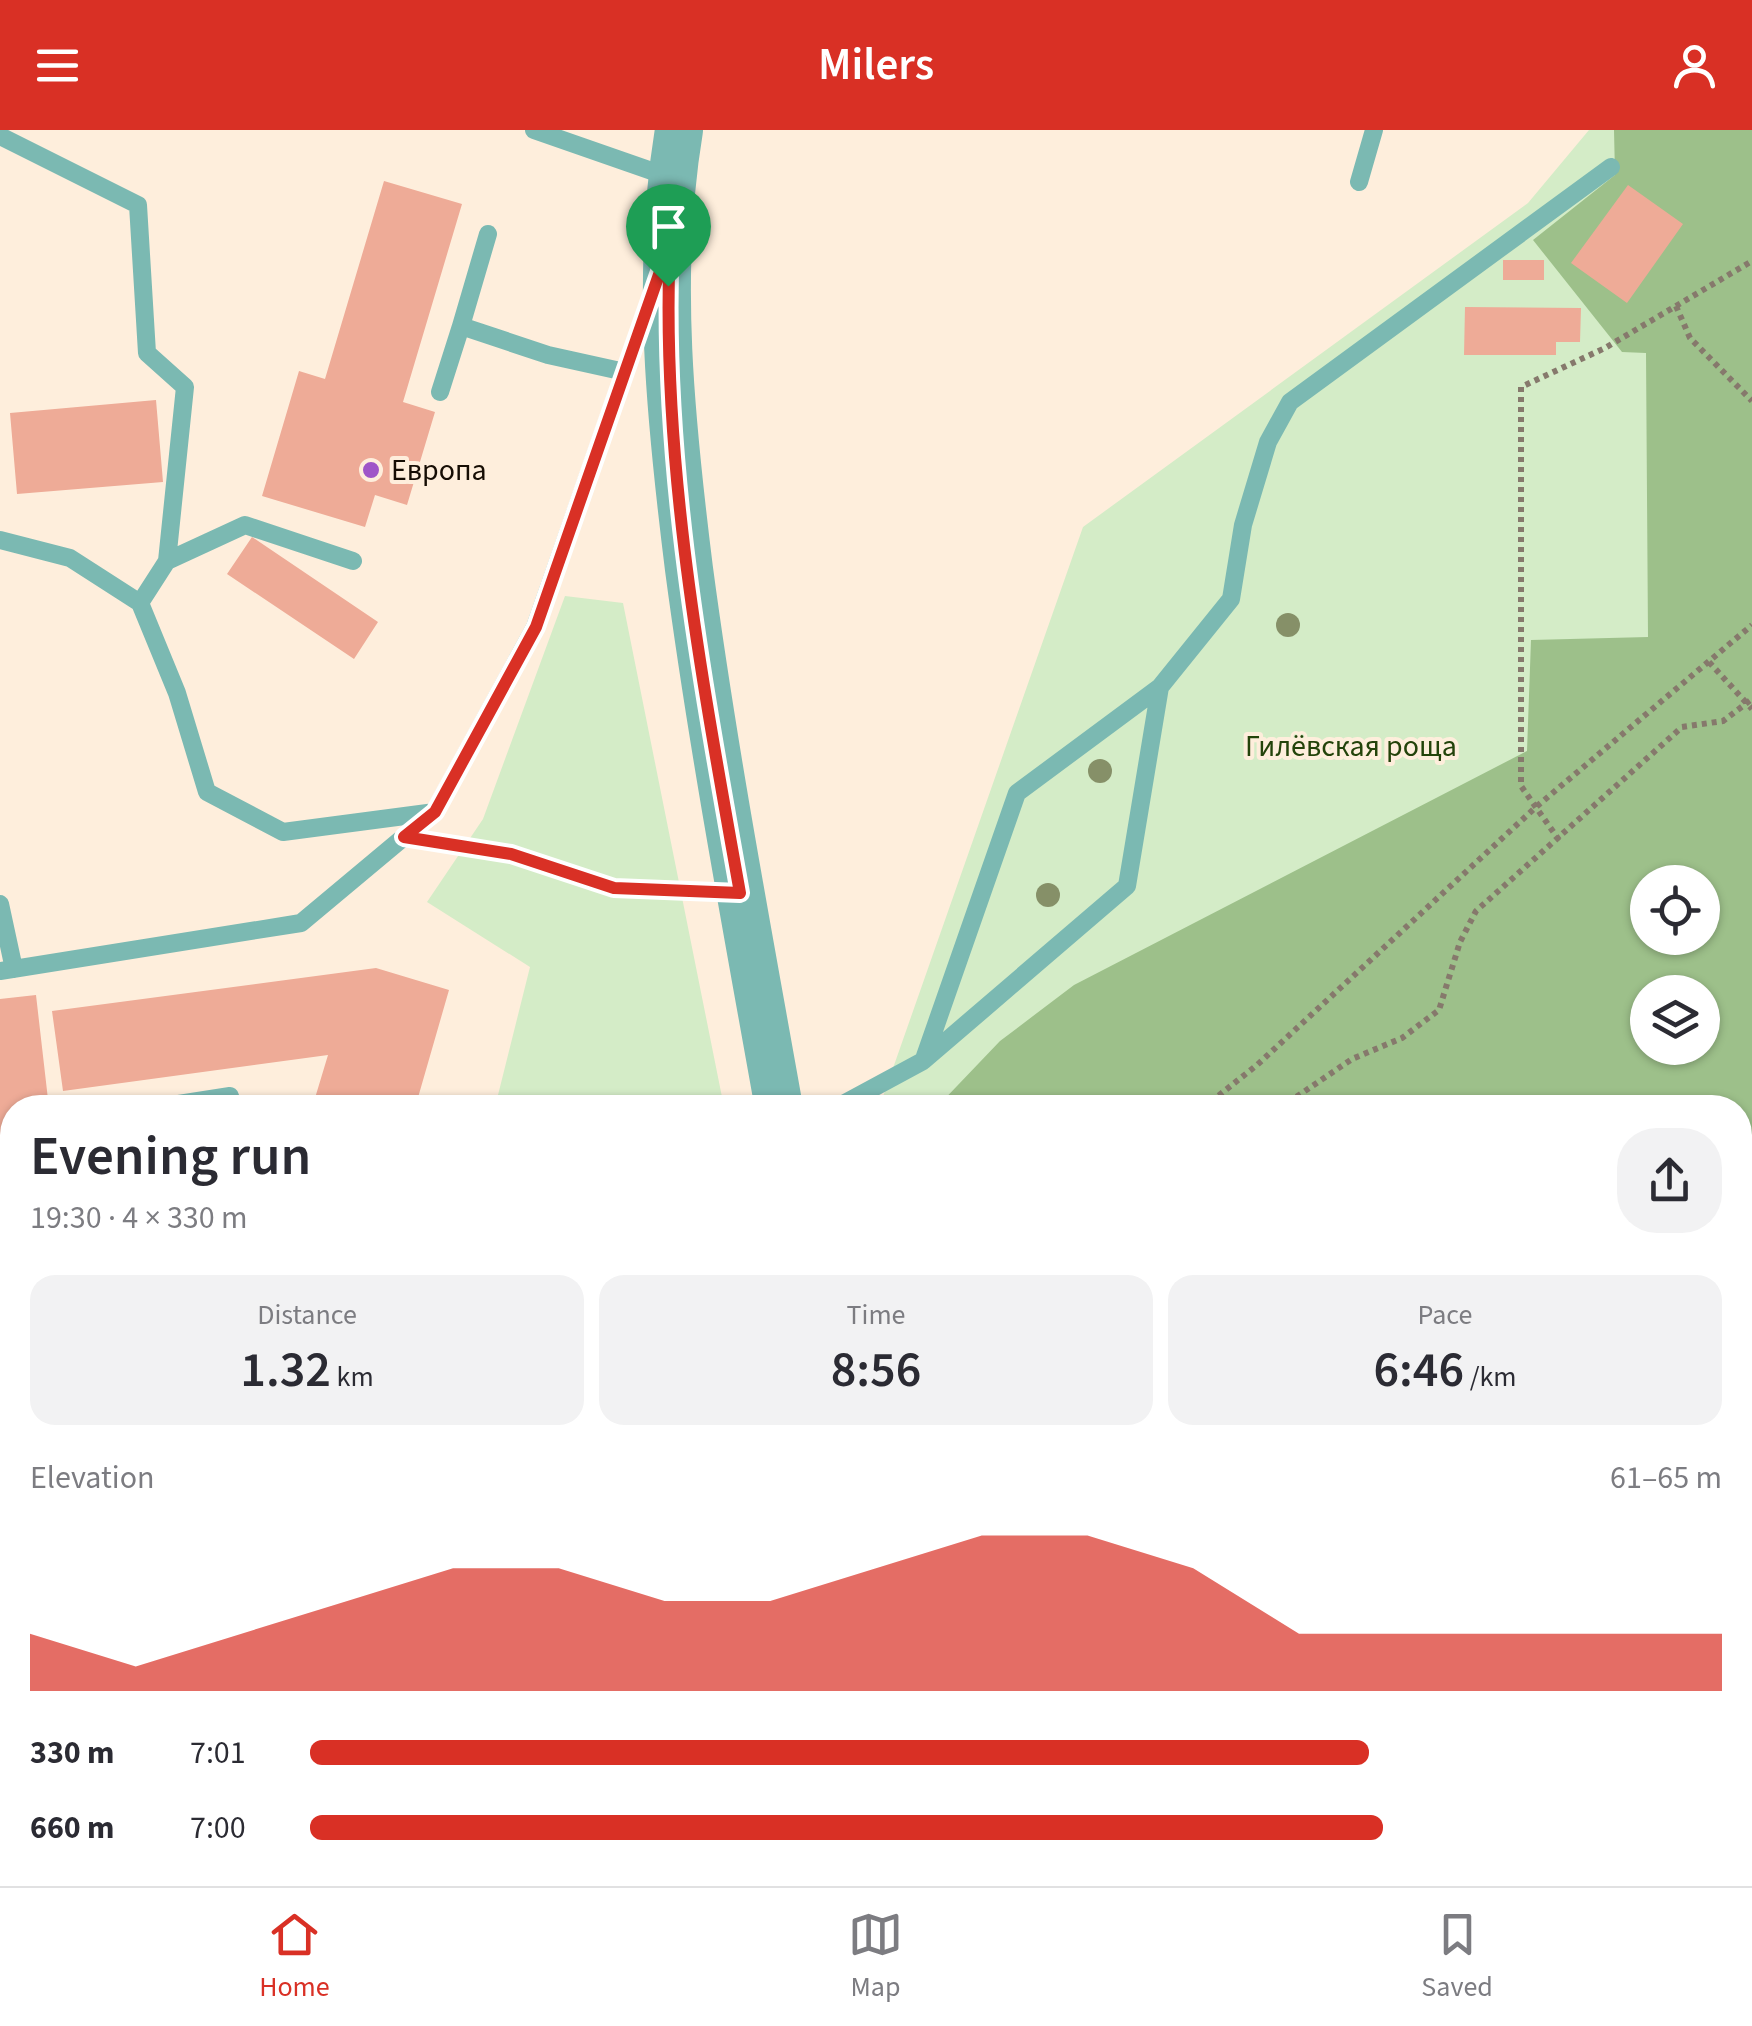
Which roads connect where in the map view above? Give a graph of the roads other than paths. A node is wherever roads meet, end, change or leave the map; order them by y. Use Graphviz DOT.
graph roads {
  1 [pos="534,130"];
  2 [pos="679,130"];
  3 [pos="1374,130"];
  4 [pos="0,136"];
  5 [pos="1611,167"];
  6 [pos="674,179"];
  7 [pos="1359,182"];
  8 [pos="488,234"];
  9 [pos="670,243"];
  10 [pos="461,326"];
  11 [pos="625,372"];
  12 [pos="440,392"];
  13 [pos="0,540"];
  14 [pos="166,561"];
  15 [pos="353,561"];
  16 [pos="140,603"];
  17 [pos="1160,688"];
  18 [pos="435,812"];
  19 [pos="0,904"];
  20 [pos="7,970"];
  21 [pos="923,1061"];
  22 [pos="777,1095"];
  23 [pos="860,1095"];
  1 -- 6 [label="lane"];
  2 -- 6 [label="street"];
  3 -- 7 [label="lane"];
  4 -- 14 [label="lane"];
  5 -- 17 [label="lane"];
  6 -- 9 [label="street"];
  8 -- 10 [label="lane"];
  9 -- 11 [label="lane"];
  9 -- 22 [label="street"];
  10 -- 11 [label="lane"];
  10 -- 12 [label="lane"];
  11 -- 18 [label="lane"];
  13 -- 16 [label="lane"];
  14 -- 15 [label="lane"];
  14 -- 16 [label="lane"];
  16 -- 18 [label="lane"];
  17 -- 21 [label="lane"];
  17 -- 21 [label="lane"];
  18 -- 20 [label="lane"];
  19 -- 20 [label="lane"];
  21 -- 23 [label="lane"];
}
